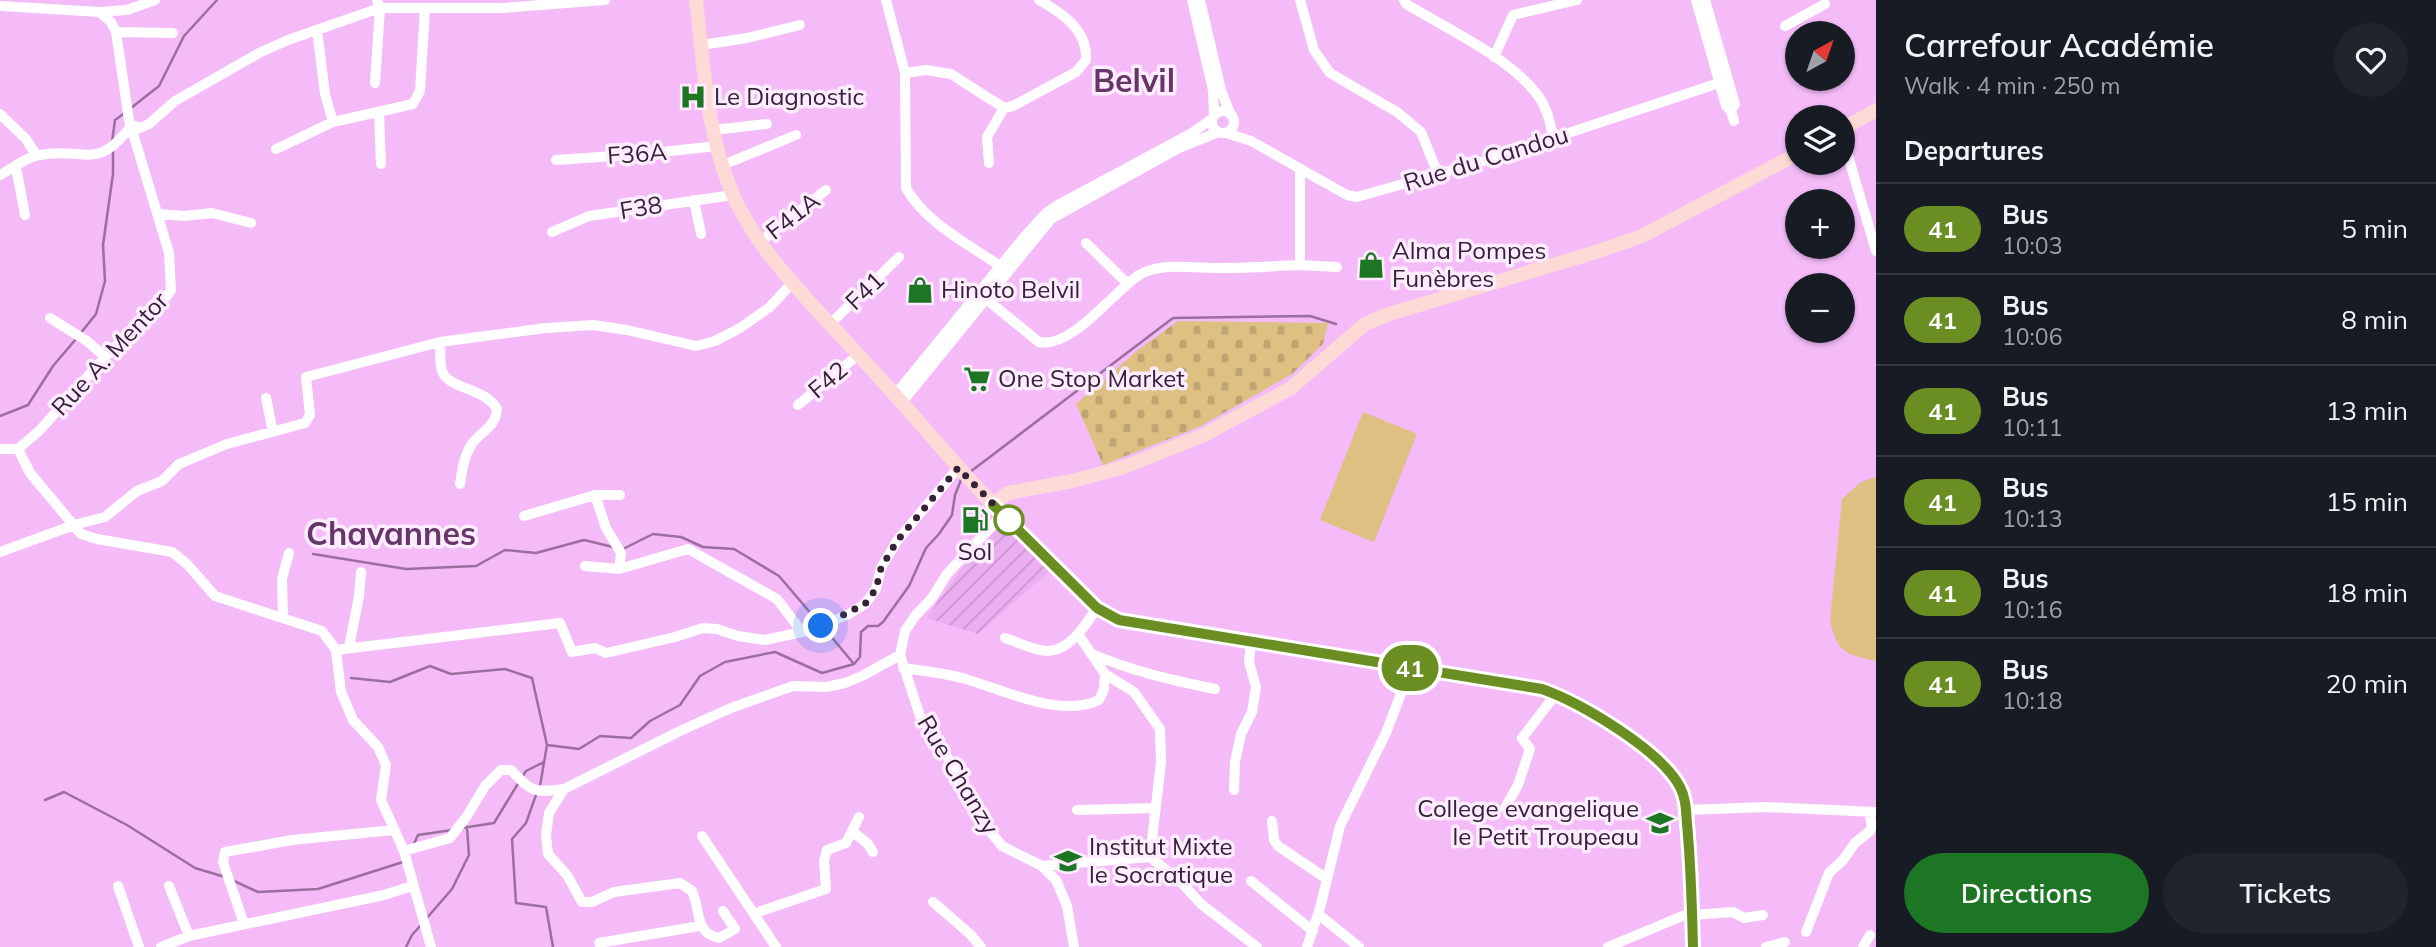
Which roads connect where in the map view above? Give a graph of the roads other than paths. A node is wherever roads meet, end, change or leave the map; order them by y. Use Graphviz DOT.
graph roads {
  1 [pos="155,0"];
  2 [pos="605,0"];
  3 [pos="696,0"];
  4 [pos="886,0"];
  5 [pos="1039,0"];
  6 [pos="1300,0"];
  7 [pos="1404,0"];
  8 [pos="1577,0"];
  9 [pos="1696,0"];
  10 [pos="1705,0"];
  11 [pos="1198,1"];
  12 [pos="1826,1"];
  13 [pos="378,4"];
  14 [pos="84,5"];
  15 [pos="0,6"];
  16 [pos="425,8"];
  17 [pos="99,12"];
  18 [pos="1793,21"];
  19 [pos="800,25"];
  20 [pos="317,30"];
  21 [pos="116,32"];
  22 [pos="173,33"];
  23 [pos="701,45"];
  24 [pos="1494,57"];
  25 [pos="905,73"];
  26 [pos="1724,81"];
  27 [pos="375,83"];
  28 [pos="1004,108"];
  29 [pos="1876,110"];
  30 [pos="379,112"];
  31 [pos="0,114"];
  32 [pos="129,115"];
  33 [pos="1733,116"];
  34 [pos="1213,117"];
  35 [pos="1232,118"];
  36 [pos="333,122"];
  37 [pos="1855,122"];
  38 [pos="767,124"];
  39 [pos="713,130"];
  40 [pos="1222,133"];
  41 [pos="796,135"];
  42 [pos="1553,139"];
  43 [pos="1251,141"];
  44 [pos="1179,144"];
  45 [pos="717,146"];
  46 [pos="276,149"];
  47 [pos="36,155"];
  48 [pos="556,160"];
  49 [pos="1785,160"];
  50 [pos="989,163"];
  51 [pos="381,164"];
  52 [pos="723,165"];
  53 [pos="16,167"];
  54 [pos="1300,170"];
  55 [pos="1438,174"];
  56 [pos="0,175"];
  57 [pos="1855,175"];
  58 [pos="826,190"];
  59 [pos="733,195"];
  60 [pos="694,200"];
  61 [pos="158,214"];
  62 [pos="25,215"];
  63 [pos="251,223"];
  64 [pos="552,232"];
  65 [pos="701,234"];
  66 [pos="1874,236"];
  67 [pos="760,243"];
  68 [pos="1086,243"];
  69 [pos="1876,251"];
  70 [pos="900,257"];
  71 [pos="1300,265"];
  72 [pos="1337,267"];
  73 [pos="1004,269"];
  74 [pos="793,282"];
  75 [pos="1128,284"];
  76 [pos="986,299"];
  77 [pos="50,318"];
  78 [pos="830,324"];
  79 [pos="440,342"];
  80 [pos="943,345"];
  81 [pos="858,355"];
  82 [pos="105,357"];
  83 [pos="266,398"];
  84 [pos="898,399"];
  85 [pos="798,405"];
  86 [pos="273,432"];
  87 [pos="0,449"];
  88 [pos="18,449"];
  89 [pos="958,468"];
  90 [pos="460,484"];
  91 [pos="595,495"];
  92 [pos="620,495"];
  93 [pos="998,509"];
  94 [pos="524,516"];
  95 [pos="74,525"];
  96 [pos="0,552"];
  97 [pos="289,552"];
  98 [pos="585,566"];
  99 [pos="619,569"];
  100 [pos="361,572"];
  101 [pos="845,602"];
  102 [pos="1097,608"];
  103 [pos="849,614"];
  104 [pos="283,618"];
  105 [pos="802,632"];
  106 [pos="1078,634"];
  107 [pos="1005,638"];
  108 [pos="1251,643"];
  109 [pos="349,647"];
  110 [pos="336,649"];
  111 [pos="1090,653"];
  112 [pos="900,655"];
  113 [pos="1407,667"];
  114 [pos="903,668"];
  115 [pos="1105,674"];
  116 [pos="1215,689"];
  117 [pos="1556,694"];
  118 [pos="564,789"];
  119 [pos="1234,790"];
  120 [pos="1156,808"];
  121 [pos="1505,808"];
  122 [pos="1077,810"];
  123 [pos="1686,810"];
  124 [pos="1872,812"];
  125 [pos="859,817"];
  126 [pos="1272,821"];
  127 [pos="394,830"];
  128 [pos="852,831"];
  129 [pos="702,836"];
  130 [pos="404,851"];
  131 [pos="873,852"];
  132 [pos="1150,857"];
  133 [pos="1042,866"];
  134 [pos="1327,879"];
  135 [pos="1251,881"];
  136 [pos="118,886"];
  137 [pos="169,886"];
  138 [pos="412,886"];
  139 [pos="933,902"];
  140 [pos="723,911"];
  141 [pos="1693,913"];
  142 [pos="1318,914"];
  143 [pos="1763,915"];
  144 [pos="755,916"];
  145 [pos="244,924"];
  146 [pos="701,926"];
  147 [pos="1312,931"];
  148 [pos="1806,932"];
  149 [pos="1870,935"];
  150 [pos="189,936"];
  151 [pos="715,942"];
  152 [pos="1785,942"];
  153 [pos="599,943"];
  154 [pos="139,947"];
  155 [pos="161,947"];
  156 [pos="430,947"];
  157 [pos="776,947"];
  158 [pos="981,947"];
  159 [pos="1074,947"];
  160 [pos="1256,947"];
  161 [pos="1307,947"];
  162 [pos="1359,947"];
  163 [pos="1608,947"];
  164 [pos="1693,947"];
  165 [pos="1766,947"];
  166 [pos="1863,947"];
  1 -- 17 [label="street"];
  2 -- 16 [label="street"];
  3 -- 23 [label="main road"];
  4 -- 25 [label="street"];
  5 -- 28 [label="street"];
  6 -- 55 [label="street"];
  7 -- 24 [label="street"];
  8 -- 24 [label="street"];
  9 -- 26 [label="street"];
  10 -- 26 [label="street"];
  11 -- 34 [label="street"];
  11 -- 35 [label="street"];
  12 -- 18 [label="street"];
  13 -- 16 [label="street"];
  13 -- 20 [label="street"];
  13 -- 27 [label="street"];
  14 -- 15 [label="street"];
  14 -- 17 [label="street"];
  16 -- 30 [label="street"];
  17 -- 21 [label="street"];
  19 -- 23 [label="street"];
  20 -- 32 [label="street"];
  20 -- 36 [label="street"];
  21 -- 22 [label="street"];
  21 -- 32 [label="street, Rue A. Mentor"];
  23 -- 39 [label="main road"];
  24 -- 42 [label="street"];
  25 -- 28 [label="street"];
  25 -- 73 [label="street"];
  26 -- 33 [label="street"];
  26 -- 42 [label="street, Rue du Candou"];
  28 -- 50 [label="street"];
  29 -- 37 [label="main road"];
  30 -- 36 [label="street"];
  30 -- 51 [label="street"];
  31 -- 47 [label="street"];
  32 -- 47 [label="street"];
  32 -- 61 [label="street, Rue A. Mentor"];
  34 -- 35 [label="street"];
  34 -- 40 [label="street"];
  34 -- 44 [label="street"];
  35 -- 40 [label="street"];
  35 -- 43 [label="street, Rue du Candou"];
  36 -- 46 [label="street"];
  38 -- 39 [label="street"];
  39 -- 45 [label="main road"];
  40 -- 43 [label="street, Rue du Candou"];
  40 -- 44 [label="street"];
  41 -- 52 [label="street"];
  42 -- 55 [label="street, Rue du Candou"];
  43 -- 54 [label="street, Rue du Candou"];
  44 -- 73 [label="street"];
  45 -- 48 [label="street, F36A / F36A"];
  45 -- 52 [label="main road"];
  47 -- 53 [label="street"];
  49 -- 93 [label="main road"];
  52 -- 59 [label="main road"];
  53 -- 56 [label="street"];
  53 -- 62 [label="street"];
  54 -- 55 [label="street, Rue du Candou"];
  54 -- 71 [label="street"];
  57 -- 66 [label="street"];
  58 -- 67 [label="street, F41A / F41A"];
  59 -- 60 [label="street, F38"];
  59 -- 67 [label="main road"];
  60 -- 64 [label="street, F38"];
  60 -- 65 [label="street"];
  61 -- 63 [label="street"];
  61 -- 82 [label="street, Rue A. Mentor"];
  66 -- 69 [label="street"];
  67 -- 74 [label="main road"];
  68 -- 75 [label="street"];
  70 -- 78 [label="street, F41 / F41"];
  71 -- 72 [label="street"];
  71 -- 75 [label="street"];
  73 -- 76 [label="street"];
  73 -- 80 [label="street"];
  74 -- 78 [label="main road"];
  74 -- 79 [label="street"];
  75 -- 76 [label="street"];
  76 -- 80 [label="street"];
  77 -- 82 [label="street"];
  78 -- 81 [label="main road"];
  79 -- 86 [label="street"];
  79 -- 90 [label="street"];
  80 -- 84 [label="street"];
  81 -- 84 [label="main road"];
  81 -- 85 [label="street, F42"];
  82 -- 88 [label="street, Rue A. Mentor"];
  83 -- 86 [label="street"];
  84 -- 89 [label="main road"];
  86 -- 95 [label="street"];
  87 -- 88 [label="street"];
  88 -- 95 [label="street"];
  89 -- 93 [label="main road"];
  89 -- 103 [label="street"];
  91 -- 92 [label="street"];
  91 -- 94 [label="street"];
  91 -- 99 [label="street"];
  93 -- 102 [label="street"];
  93 -- 112 [label="street"];
  95 -- 96 [label="street"];
  95 -- 104 [label="street"];
  97 -- 104 [label="street"];
  98 -- 99 [label="street"];
  99 -- 105 [label="street"];
  100 -- 109 [label="street"];
  101 -- 103 [label="street"];
  102 -- 106 [label="street"];
  102 -- 108 [label="street"];
  103 -- 105 [label="street"];
  104 -- 110 [label="street"];
  105 -- 109 [label="street"];
  106 -- 107 [label="street"];
  106 -- 111 [label="street"];
  108 -- 113 [label="street"];
  108 -- 119 [label="street"];
  109 -- 110 [label="street"];
  110 -- 127 [label="street"];
  111 -- 115 [label="street"];
  111 -- 116 [label="street"];
  112 -- 114 [label="street, Rue Chanzy"];
  112 -- 118 [label="street"];
  113 -- 117 [label="street"];
  113 -- 134 [label="street"];
  114 -- 115 [label="street"];
  114 -- 133 [label="street, Rue Chanzy"];
  115 -- 120 [label="street"];
  117 -- 121 [label="street"];
  117 -- 123 [label="street"];
  118 -- 130 [label="street"];
  118 -- 146 [label="street"];
  120 -- 122 [label="street"];
  120 -- 132 [label="street"];
  123 -- 124 [label="street"];
  123 -- 141 [label="street"];
  124 -- 148 [label="street"];
  125 -- 128 [label="street"];
  126 -- 134 [label="street"];
  127 -- 130 [label="street"];
  127 -- 145 [label="street"];
  128 -- 131 [label="street"];
  128 -- 144 [label="street"];
  129 -- 144 [label="street"];
  130 -- 138 [label="street"];
  132 -- 133 [label="street"];
  132 -- 160 [label="street"];
  133 -- 159 [label="street, Rue Chanzy"];
  134 -- 142 [label="street"];
  135 -- 147 [label="street"];
  136 -- 154 [label="street"];
  137 -- 150 [label="street"];
  138 -- 145 [label="street"];
  138 -- 156 [label="street"];
  139 -- 158 [label="street"];
  140 -- 151 [label="street"];
  141 -- 143 [label="street"];
  141 -- 163 [label="street"];
  141 -- 164 [label="street"];
  142 -- 147 [label="street"];
  142 -- 162 [label="street"];
  144 -- 157 [label="street"];
  145 -- 150 [label="street"];
  146 -- 151 [label="street"];
  146 -- 153 [label="street"];
  147 -- 161 [label="street"];
  149 -- 166 [label="street"];
  150 -- 155 [label="street"];
  152 -- 165 [label="street"];
}
